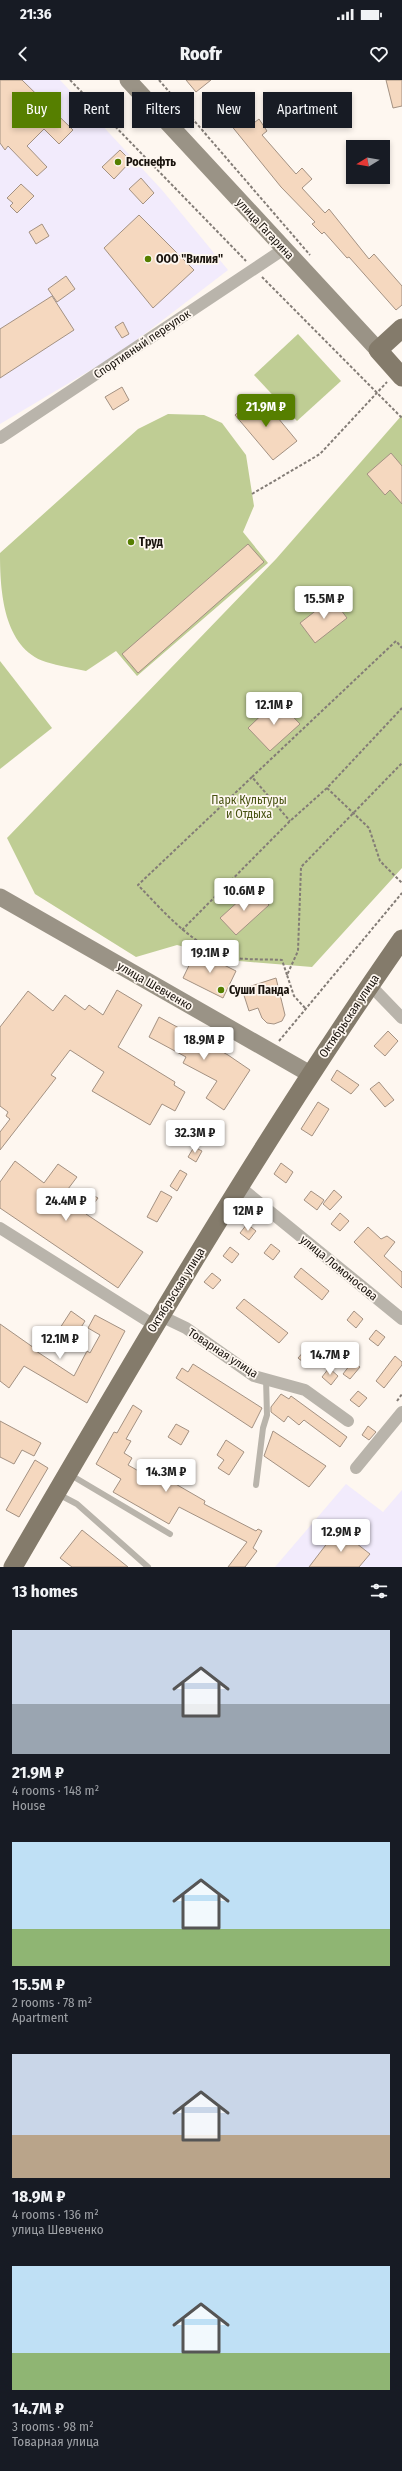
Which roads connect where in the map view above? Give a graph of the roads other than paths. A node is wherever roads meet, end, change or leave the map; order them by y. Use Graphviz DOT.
graph roads {
  1 [pos="128,80"];
  2 [pos="284,249"];
  3 [pos="402,328"];
  4 [pos="378,350"];
  5 [pos="399,374"];
  6 [pos="0,438"];
  7 [pos="0,897"];
  8 [pos="402,939"];
  9 [pos="370,985"];
  10 [pos="402,1018"];
  11 [pos="310,1074"];
  12 [pos="240,1187"];
  13 [pos="0,1228"];
  14 [pos="402,1320"];
  15 [pos="157,1321"];
  16 [pos="266,1379"];
  17 [pos="402,1412"];
  18 [pos="348,1421"];
  19 [pos="356,1468"];
  20 [pos="67,1474"];
  21 [pos="256,1485"];
  22 [pos="56,1493"];
  23 [pos="170,1534"];
  24 [pos="13,1567"];
  25 [pos="148,1567"];
  1 -- 2 [label="main road, улица Гагарина"];
  2 -- 4 [label="main road, улица Гагарина"];
  2 -- 6 [label="street, Спортивный переулок"];
  3 -- 4 [label="main road"];
  4 -- 5 [label="main road, улица Гагарина"];
  7 -- 11 [label="main road, улица Шевченко"];
  8 -- 9 [label="main road, Октябрьская улица"];
  9 -- 10 [label="street"];
  9 -- 11 [label="main road, Октябрьская улица"];
  11 -- 12 [label="main road, Октябрьская улица"];
  12 -- 14 [label="street, улица Ломоносова"];
  12 -- 15 [label="main road, Октябрьская улица"];
  13 -- 15 [label="street, Товарная улица"];
  15 -- 16 [label="street, Товарная улица"];
  15 -- 20 [label="main road, Октябрьская улица"];
  16 -- 18 [label="street, Товарная улица"];
  16 -- 21 [label="lane"];
  17 -- 19 [label="street"];
  20 -- 22 [label="main road, Октябрьская улица"];
  20 -- 23 [label="lane"];
  22 -- 24 [label="main road, Октябрьская улица"];
  22 -- 25 [label="lane"];
}
